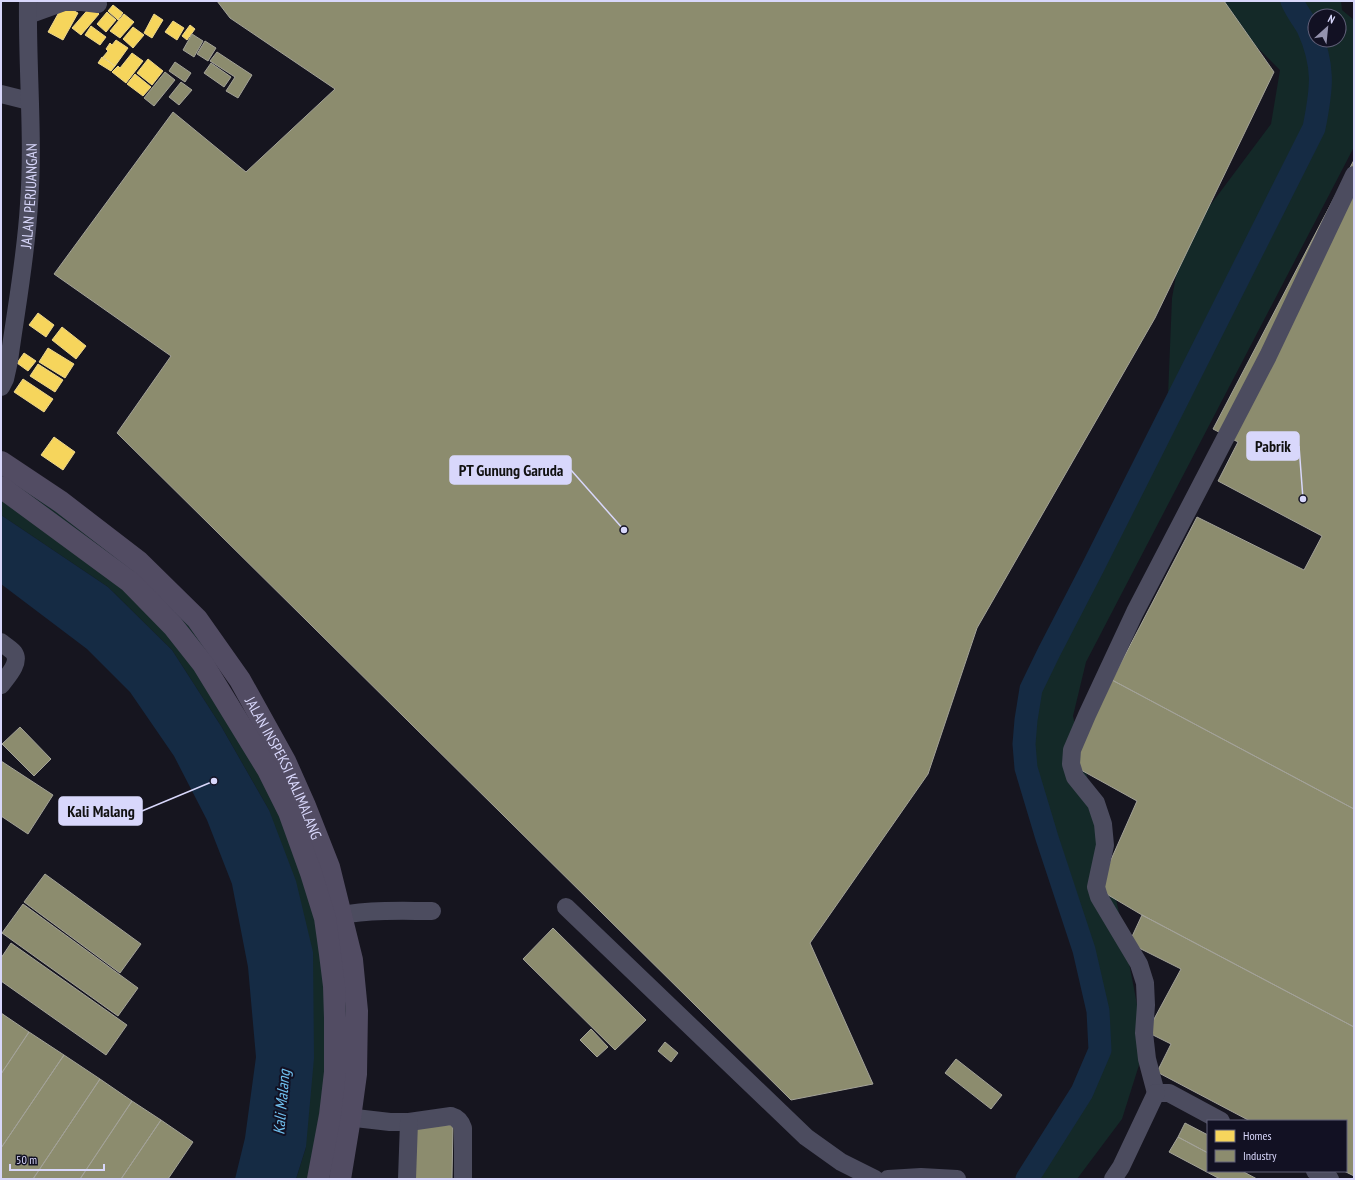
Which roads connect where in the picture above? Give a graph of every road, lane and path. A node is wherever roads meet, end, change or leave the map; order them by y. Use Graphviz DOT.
graph roads {
  1 [pos="98,4"];
  2 [pos="28,8"];
  3 [pos="1,94"];
  4 [pos="29,101"];
  5 [pos="1354,175"];
  6 [pos="1,387"];
  7 [pos="1,462"];
  8 [pos="1,487"];
  9 [pos="1,642"];
  10 [pos="212,659"];
  11 [pos="1,685"];
  12 [pos="566,907"];
  13 [pos="432,911"];
  14 [pos="333,916"];
  15 [pos="1156,1092"];
  16 [pos="340,1116"];
  17 [pos="1219,1120"];
  18 [pos="409,1122"];
  19 [pos="1317,1172"];
  20 [pos="318,1179"];
  21 [pos="340,1179"];
  22 [pos="408,1179"];
  23 [pos="463,1179"];
  24 [pos="875,1179"];
  25 [pos="888,1179"];
  26 [pos="957,1179"];
  27 [pos="1113,1179"];
  28 [pos="1330,1179"];
  1 -- 2 [label="street"];
  2 -- 4 [label="street, JALAN PERJUANGAN"];
  3 -- 4 [label="street"];
  4 -- 6 [label="street, JALAN PERJUANGAN"];
  5 -- 15 [label="street"];
  7 -- 10 [label="main road, JALAN INSPEKSI KALIMALANG"];
  8 -- 10 [label="main road, JALAN INSPEKSI KALIMALANG"];
  9 -- 11 [label="street"];
  10 -- 14 [label="main road, JALAN INSPEKSI KALIMALANG"];
  12 -- 24 [label="street"];
  13 -- 14 [label="street"];
  14 -- 16 [label="main road, JALAN INSPEKSI KALIMALANG"];
  15 -- 17 [label="street"];
  15 -- 27 [label="street"];
  16 -- 18 [label="street"];
  16 -- 20 [label="main road, JALAN INSPEKSI KALIMALANG"];
  16 -- 21 [label="main road, JALAN INSPEKSI KALIMALANG"];
  18 -- 22 [label="street"];
  18 -- 23 [label="street"];
  19 -- 28 [label="street"];
  25 -- 26 [label="street"];
}
